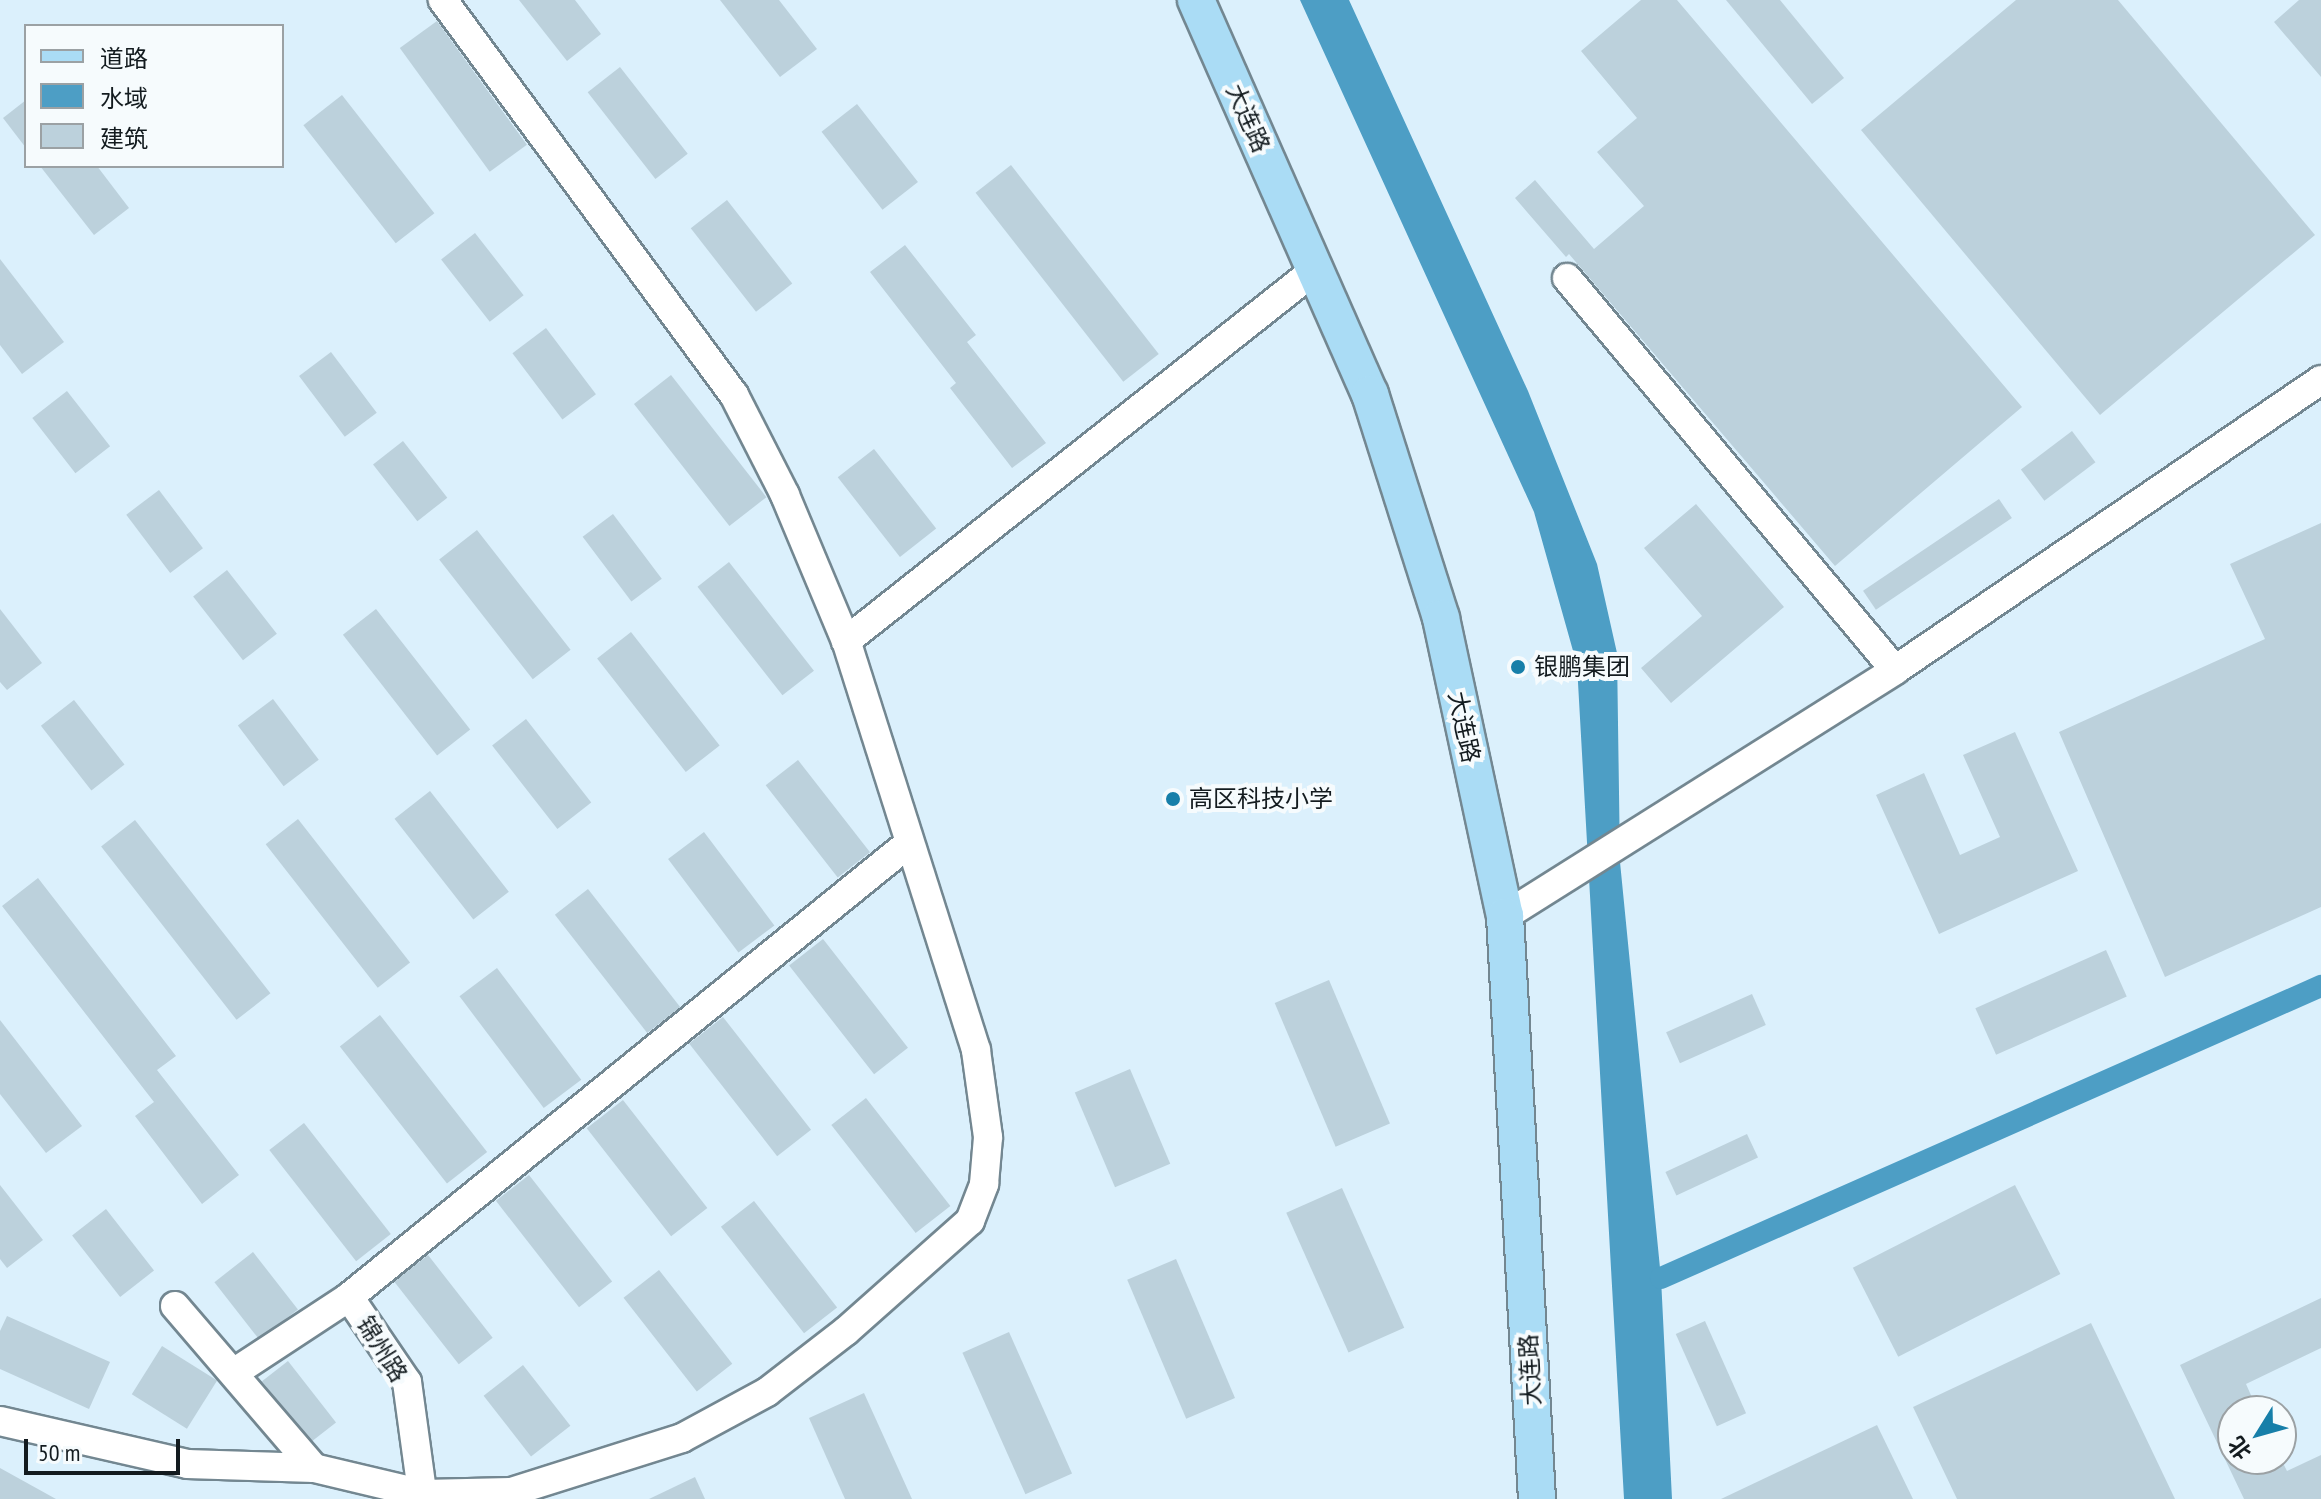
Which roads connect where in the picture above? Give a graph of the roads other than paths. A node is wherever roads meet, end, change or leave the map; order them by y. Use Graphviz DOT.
graph roads {
  1 [pos="443,0"];
  2 [pos="1196,0"];
  3 [pos="1315,270"];
  4 [pos="1567,278"];
  5 [pos="2321,380"];
  6 [pos="846,641"];
  7 [pos="1895,670"];
  8 [pos="908,844"];
  9 [pos="1505,916"];
  10 [pos="349,1297"];
  11 [pos="175,1306"];
  12 [pos="235,1372"];
  13 [pos="0,1421"];
  14 [pos="314,1468"];
  15 [pos="423,1496"];
  16 [pos="1537,1499"];
  1 -- 6 [label="street"];
  2 -- 3 [label="main road, 大连路"];
  3 -- 6 [label="street"];
  3 -- 9 [label="main road, 大连路"];
  4 -- 7 [label="street"];
  5 -- 7 [label="street"];
  6 -- 8 [label="street"];
  7 -- 9 [label="street"];
  8 -- 10 [label="street"];
  8 -- 15 [label="street"];
  9 -- 16 [label="main road, 大连路"];
  10 -- 12 [label="street"];
  10 -- 15 [label="street, 锦州路"];
  11 -- 12 [label="street"];
  12 -- 14 [label="street"];
  13 -- 14 [label="street"];
  14 -- 15 [label="street"];
}
